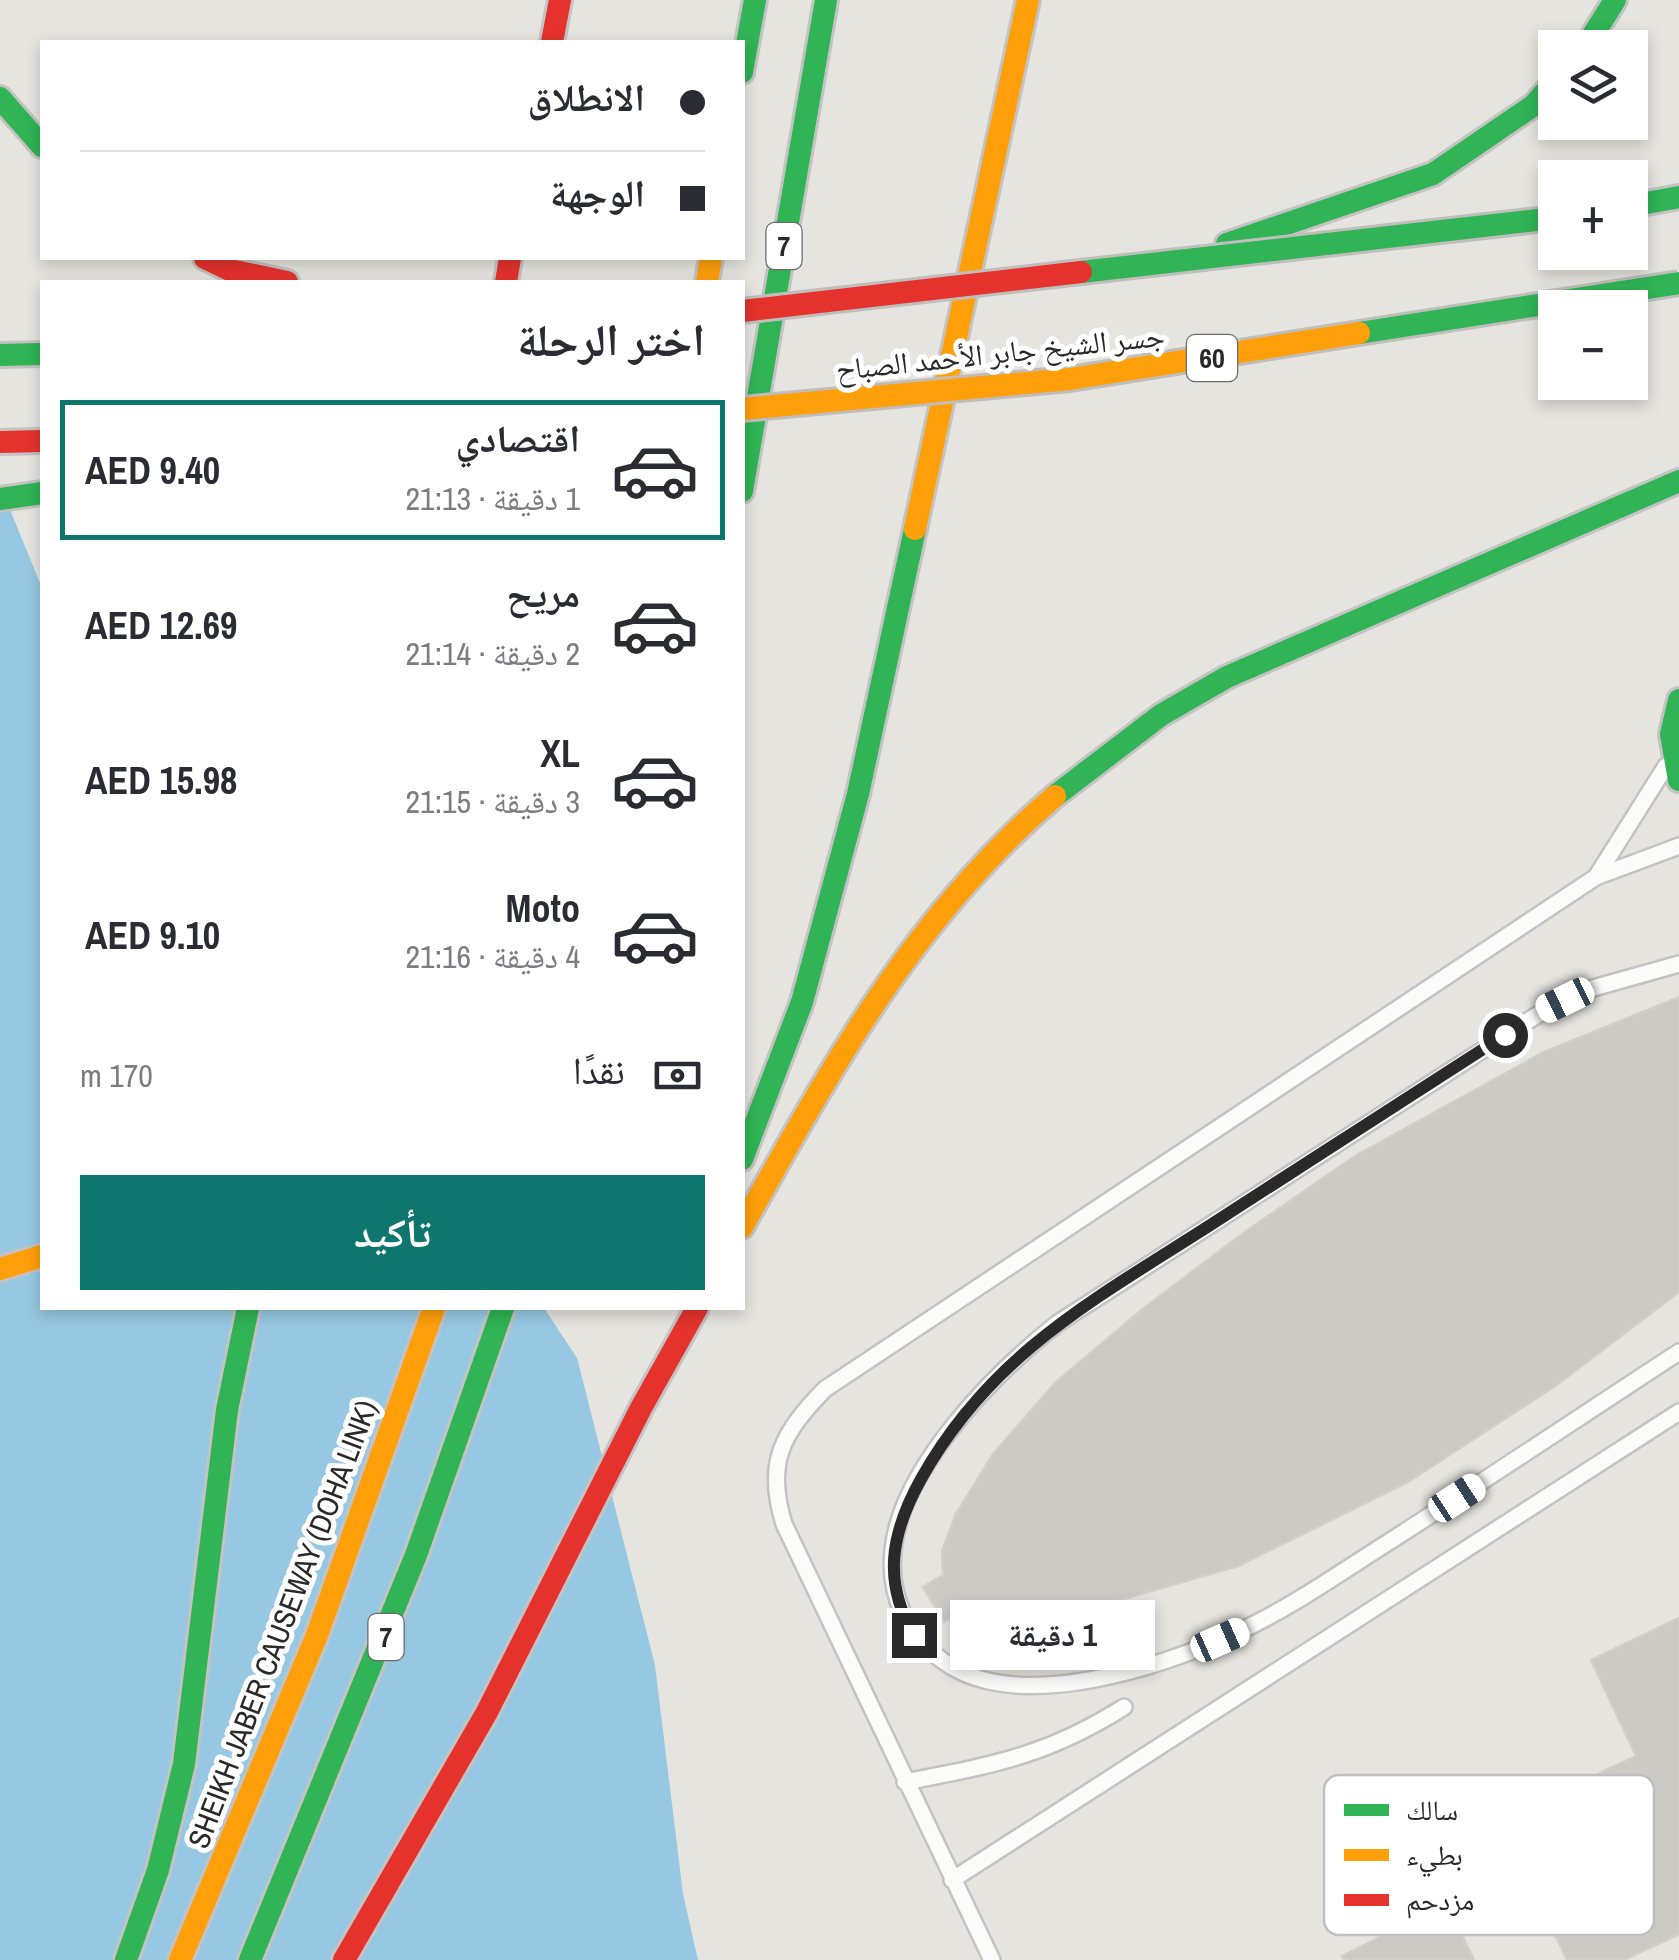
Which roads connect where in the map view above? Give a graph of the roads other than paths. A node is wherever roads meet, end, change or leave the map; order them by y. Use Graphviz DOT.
graph roads {
  1 [pos="560,0"];
  2 [pos="755,0"];
  3 [pos="826,0"];
  4 [pos="1028,0"];
  5 [pos="1615,0"];
  6 [pos="1596,30"];
  7 [pos="552,40"];
  8 [pos="745,55"];
  9 [pos="0,98"];
  10 [pos="1538,100"];
  11 [pos="40,144"];
  12 [pos="1679,197"];
  13 [pos="1648,203"];
  14 [pos="1538,220"];
  15 [pos="209,260"];
  16 [pos="1175,262"];
  17 [pos="278,280"];
  18 [pos="1679,284"];
  19 [pos="745,311"];
  20 [pos="40,354"];
  21 [pos="0,355"];
  22 [pos="1070,380"];
  23 [pos="745,408"];
  24 [pos="745,427"];
  25 [pos="40,441"];
  26 [pos="0,442"];
  27 [pos="745,473"];
  28 [pos="1679,481"];
  29 [pos="40,494"];
  30 [pos="0,498"];
  31 [pos="1679,700"];
  32 [pos="1672,757"];
  33 [pos="1679,780"];
  34 [pos="1679,846"];
  35 [pos="1596,877"];
  36 [pos="1679,964"];
  37 [pos="745,1151"];
  38 [pos="745,1222"];
  39 [pos="40,1257"];
  40 [pos="0,1269"];
  41 [pos="248,1310"];
  42 [pos="433,1310"];
  43 [pos="503,1310"];
  44 [pos="681,1310"];
  45 [pos="697,1310"];
  46 [pos="1679,1352"];
  47 [pos="641,1408"];
  48 [pos="1679,1412"];
  49 [pos="1124,1707"];
  50 [pos="905,1782"];
  51 [pos="952,1880"];
  52 [pos="126,1960"];
  53 [pos="180,1960"];
  54 [pos="250,1960"];
  55 [pos="344,1960"];
  56 [pos="992,1960"];
  1 -- 7 [label="main road"];
  2 -- 8 [label="main road"];
  3 -- 27 [label="main road, 7"];
  4 -- 37 [label="main road"];
  5 -- 6 [label="main road"];
  9 -- 11 [label="main road"];
  10 -- 16 [label="main road, bridge"];
  12 -- 13 [label="main road"];
  14 -- 16 [label="main road, bridge"];
  15 -- 17 [label="main road"];
  16 -- 19 [label="main road, bridge"];
  18 -- 22 [label="main road, جسر الشيخ جابر الأحمد الصباح / 60, bridge"];
  20 -- 21 [label="main road"];
  22 -- 23 [label="main road, جسر الشيخ جابر الأحمد الصباح / 60, bridge"];
  22 -- 24 [label="main road, bridge"];
  25 -- 26 [label="main road"];
  28 -- 38 [label="main road"];
  29 -- 30 [label="main road"];
  31 -- 32 [label="main road"];
  32 -- 33 [label="main road"];
  32 -- 35 [label="lane"];
  34 -- 35 [label="lane"];
  35 -- 50 [label="lane"];
  36 -- 46 [label="lane"];
  39 -- 40 [label="main road"];
  41 -- 52 [label="main road"];
  42 -- 53 [label="main road, SHEIKH JABER CAUSEWAY (DOHA LINK) / 7"];
  43 -- 54 [label="main road, 7"];
  44 -- 47 [label="main road"];
  45 -- 47 [label="main road"];
  47 -- 55 [label="main road"];
  48 -- 51 [label="lane"];
  49 -- 50 [label="lane"];
  50 -- 51 [label="lane"];
  51 -- 56 [label="lane"];
}
